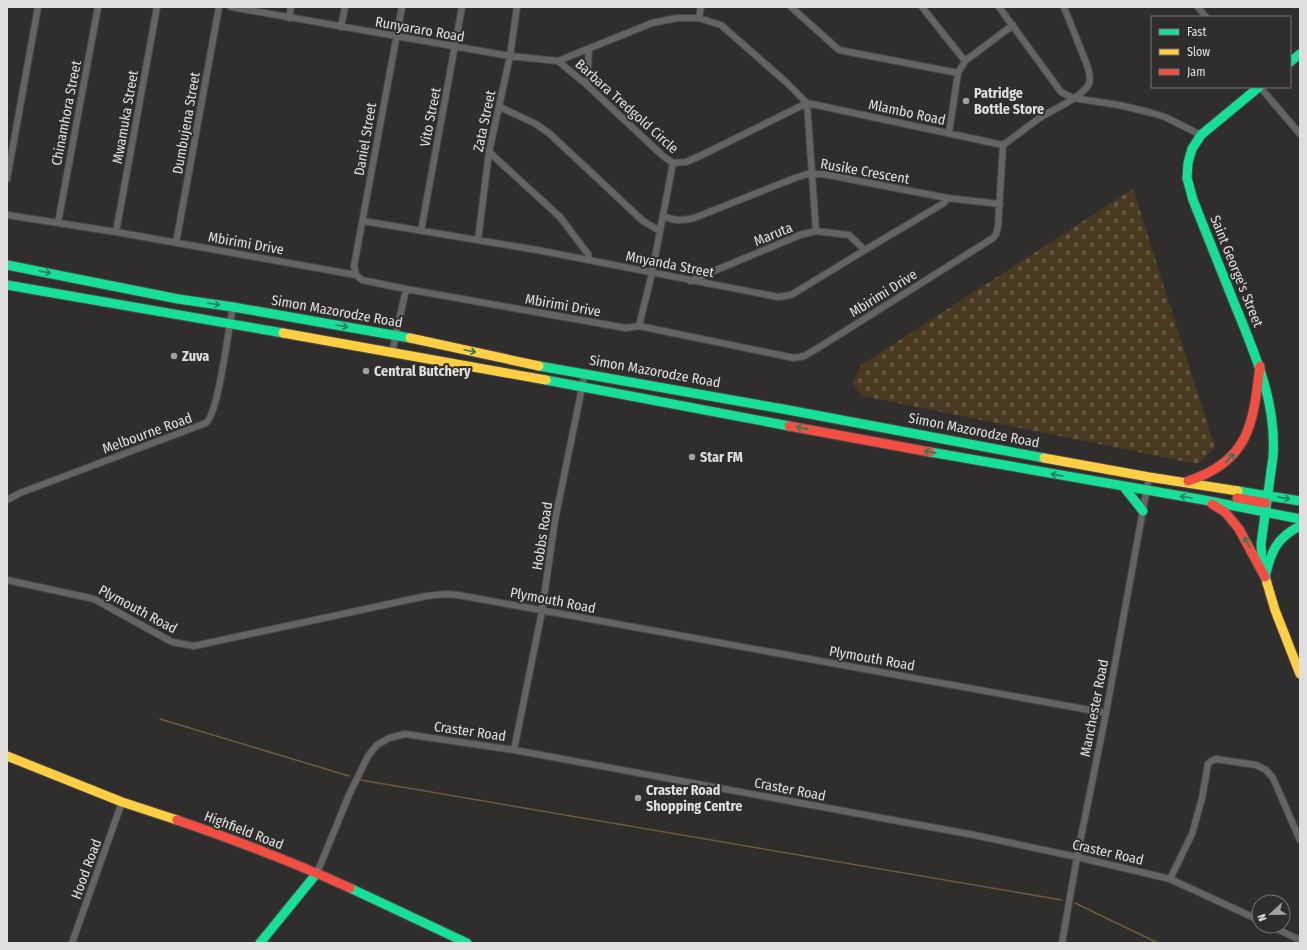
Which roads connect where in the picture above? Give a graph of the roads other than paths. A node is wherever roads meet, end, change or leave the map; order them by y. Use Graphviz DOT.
graph roads {
  1 [pos="38,7"];
  2 [pos="98,7"];
  3 [pos="157,7"];
  4 [pos="219,7"];
  5 [pos="231,7"];
  6 [pos="291,7"];
  7 [pos="345,7"];
  8 [pos="402,7"];
  9 [pos="462,7"];
  10 [pos="517,7"];
  11 [pos="701,7"];
  12 [pos="791,7"];
  13 [pos="922,7"];
  14 [pos="999,7"];
  15 [pos="1064,7"];
  16 [pos="1198,7"];
  17 [pos="252,9"];
  18 [pos="1205,16"];
  19 [pos="289,18"];
  20 [pos="699,18"];
  21 [pos="1013,25"];
  22 [pos="341,27"];
  23 [pos="396,37"];
  24 [pos="455,47"];
  25 [pos="590,49"];
  26 [pos="1300,54"];
  27 [pos="510,56"];
  28 [pos="558,61"];
  29 [pos="965,61"];
  30 [pos="1291,61"];
  31 [pos="958,73"];
  32 [pos="586,85"];
  33 [pos="1259,88"];
  34 [pos="1261,88"];
  35 [pos="1073,98"];
  36 [pos="807,103"];
  37 [pos="500,107"];
  38 [pos="949,133"];
  39 [pos="1300,134"];
  40 [pos="1201,135"];
  41 [pos="1003,145"];
  42 [pos="489,152"];
  43 [pos="673,163"];
  44 [pos="812,174"];
  45 [pos="7,179"];
  46 [pos="947,198"];
  47 [pos="1000,204"];
  48 [pos="7,215"];
  49 [pos="663,216"];
  50 [pos="362,221"];
  51 [pos="58,223"];
  52 [pos="421,231"];
  53 [pos="660,231"];
  54 [pos="116,232"];
  55 [pos="816,232"];
  56 [pos="478,240"];
  57 [pos="176,243"];
  58 [pos="865,250"];
  59 [pos="589,260"];
  60 [pos="7,265"];
  61 [pos="652,273"];
  62 [pos="356,274"];
  63 [pos="690,281"];
  64 [pos="7,285"];
  65 [pos="406,289"];
  66 [pos="178,299"];
  67 [pos="232,307"];
  68 [pos="229,323"];
  69 [pos="639,326"];
  70 [pos="395,335"];
  71 [pos="392,353"];
  72 [pos="528,364"];
  73 [pos="1260,366"];
  74 [pos="585,373"];
  75 [pos="582,387"];
  76 [pos="1098,468"];
  77 [pos="1149,477"];
  78 [pos="1183,482"];
  79 [pos="1123,486"];
  80 [pos="1146,491"];
  81 [pos="7,500"];
  82 [pos="1204,500"];
  83 [pos="1300,500"];
  84 [pos="1266,503"];
  85 [pos="1143,511"];
  86 [pos="1300,518"];
  87 [pos="1300,526"];
  88 [pos="1265,577"];
  89 [pos="7,580"];
  90 [pos="542,611"];
  91 [pos="1300,674"];
  92 [pos="1106,713"];
  93 [pos="514,750"];
  94 [pos="7,756"];
  95 [pos="122,802"];
  96 [pos="1300,840"];
  97 [pos="1077,857"];
  98 [pos="317,873"];
  99 [pos="1170,879"];
  100 [pos="1251,916"];
  101 [pos="1288,934"];
  102 [pos="1300,940"];
  103 [pos="72,943"];
  104 [pos="260,943"];
  105 [pos="467,943"];
  106 [pos="1062,943"];
  1 -- 45 [label="street"];
  2 -- 51 [label="street, Chinamhora Street"];
  3 -- 54 [label="street, Mwamuka Street"];
  4 -- 57 [label="street, Dumbujena Street"];
  5 -- 17 [label="street, Runyararo Road"];
  6 -- 19 [label="street"];
  7 -- 22 [label="street"];
  8 -- 23 [label="street, Daniel Street"];
  9 -- 24 [label="street, Vito Street"];
  10 -- 27 [label="street, Zata Street"];
  11 -- 20 [label="street"];
  12 -- 31 [label="street"];
  13 -- 29 [label="street"];
  14 -- 21 [label="street"];
  15 -- 35 [label="street"];
  16 -- 18 [label="street"];
  17 -- 19 [label="street, Runyararo Road"];
  19 -- 22 [label="street, Runyararo Road"];
  20 -- 25 [label="street, Barbara Tredgold Circle"];
  20 -- 36 [label="street, Barbara Tredgold Circle"];
  21 -- 29 [label="street"];
  21 -- 35 [label="street"];
  22 -- 23 [label="street, Runyararo Road"];
  23 -- 24 [label="street, Runyararo Road"];
  23 -- 50 [label="street, Daniel Street"];
  24 -- 27 [label="street, Runyararo Road"];
  24 -- 52 [label="street, Vito Street"];
  25 -- 28 [label="street, Barbara Tredgold Circle"];
  25 -- 32 [label="street"];
  26 -- 30 [label="main road"];
  27 -- 28 [label="street, Runyararo Road"];
  27 -- 37 [label="street, Zata Street"];
  28 -- 32 [label="street, Barbara Tredgold Circle"];
  29 -- 31 [label="street"];
  31 -- 38 [label="street"];
  32 -- 43 [label="street, Barbara Tredgold Circle"];
  33 -- 40 [label="main road, Saint George's Street"];
  34 -- 39 [label="street"];
  35 -- 40 [label="street"];
  35 -- 41 [label="street"];
  36 -- 38 [label="street, Mlambo Road"];
  36 -- 43 [label="street, Barbara Tredgold Circle"];
  36 -- 44 [label="street"];
  37 -- 42 [label="street, Zata Street"];
  37 -- 53 [label="street"];
  38 -- 41 [label="street, Mlambo Road"];
  40 -- 73 [label="main road, Saint George's Street"];
  41 -- 47 [label="street, Mbirimi Drive"];
  42 -- 56 [label="street, Zata Street"];
  42 -- 59 [label="street"];
  43 -- 49 [label="street"];
  44 -- 46 [label="street, Rusike Crescent"];
  44 -- 49 [label="street, Rusike Crescent"];
  44 -- 55 [label="street"];
  46 -- 47 [label="street, Rusike Crescent"];
  46 -- 58 [label="street, Mnyanda Street"];
  47 -- 69 [label="street, Mbirimi Drive"];
  48 -- 51 [label="street, Mbirimi Drive"];
  49 -- 53 [label="street"];
  50 -- 52 [label="street, Mnyanda Street"];
  50 -- 62 [label="street, Daniel Street"];
  51 -- 54 [label="street, Mbirimi Drive"];
  52 -- 56 [label="street, Mnyanda Street"];
  53 -- 61 [label="street"];
  54 -- 57 [label="street, Mbirimi Drive"];
  55 -- 58 [label="street, Maruta"];
  55 -- 63 [label="street, Maruta"];
  56 -- 59 [label="street, Mnyanda Street"];
  57 -- 62 [label="street, Mbirimi Drive"];
  58 -- 63 [label="street, Mnyanda Street"];
  59 -- 61 [label="street, Mnyanda Street"];
  60 -- 66 [label="main road, Simon Mazorodze Road, one-way"];
  61 -- 63 [label="street, Mnyanda Street"];
  61 -- 69 [label="street"];
  62 -- 65 [label="street, Mbirimi Drive"];
  64 -- 68 [label="main road, Simon Mazorodze Road"];
  65 -- 69 [label="street, Mbirimi Drive"];
  65 -- 70 [label="street"];
  66 -- 67 [label="main road, Simon Mazorodze Road, one-way"];
  66 -- 68 [label="main road"];
  67 -- 68 [label="street, Melbourne Road"];
  67 -- 70 [label="main road, Simon Mazorodze Road, one-way"];
  68 -- 71 [label="main road, Simon Mazorodze Road"];
  68 -- 81 [label="street, Melbourne Road"];
  70 -- 71 [label="street"];
  70 -- 72 [label="main road, Simon Mazorodze Road, one-way"];
  71 -- 75 [label="main road, Simon Mazorodze Road"];
  72 -- 74 [label="main road, Simon Mazorodze Road"];
  72 -- 75 [label="main road"];
  78 -- 73 [label="main road, one-way"];
  73 -- 84 [label="main road, Saint George's Street"];
  74 -- 75 [label="street, Hobbs Road"];
  74 -- 76 [label="main road, Simon Mazorodze Road"];
  79 -- 75 [label="main road, Simon Mazorodze Road, one-way"];
  75 -- 90 [label="street, Hobbs Road"];
  76 -- 77 [label="main road, Simon Mazorodze Road"];
  76 -- 80 [label="main road"];
  77 -- 78 [label="main road, Simon Mazorodze Road"];
  77 -- 80 [label="street, Manchester Road"];
  78 -- 84 [label="main road, Simon Mazorodze Road"];
  79 -- 80 [label="main road, Simon Mazorodze Road"];
  79 -- 85 [label="main road"];
  82 -- 80 [label="main road, Simon Mazorodze Road, one-way"];
  80 -- 85 [label="street, Manchester Road"];
  82 -- 84 [label="main road, Simon Mazorodze Road"];
  88 -- 82 [label="main road, one-way"];
  84 -- 83 [label="main road, Simon Mazorodze Road, one-way"];
  84 -- 86 [label="main road, Simon Mazorodze Road"];
  84 -- 88 [label="main road, Saint George's Street"];
  85 -- 92 [label="street, Manchester Road"];
  87 -- 88 [label="main road"];
  88 -- 91 [label="main road"];
  89 -- 90 [label="street, Plymouth Road"];
  90 -- 92 [label="street, Plymouth Road"];
  90 -- 93 [label="street, Hobbs Road"];
  92 -- 97 [label="street, Manchester Road"];
  93 -- 97 [label="street, Craster Road"];
  93 -- 98 [label="street, Craster Road"];
  94 -- 95 [label="main road, Highfield Road"];
  95 -- 98 [label="main road, Highfield Road"];
  95 -- 103 [label="street, Hood Road"];
  96 -- 99 [label="street"];
  97 -- 99 [label="street, Craster Road"];
  97 -- 106 [label="street, Manchester Road"];
  98 -- 104 [label="main road"];
  98 -- 105 [label="main road, Highfield Road"];
  99 -- 100 [label="street, Craster Road"];
  101 -- 102 [label="street"];
}
